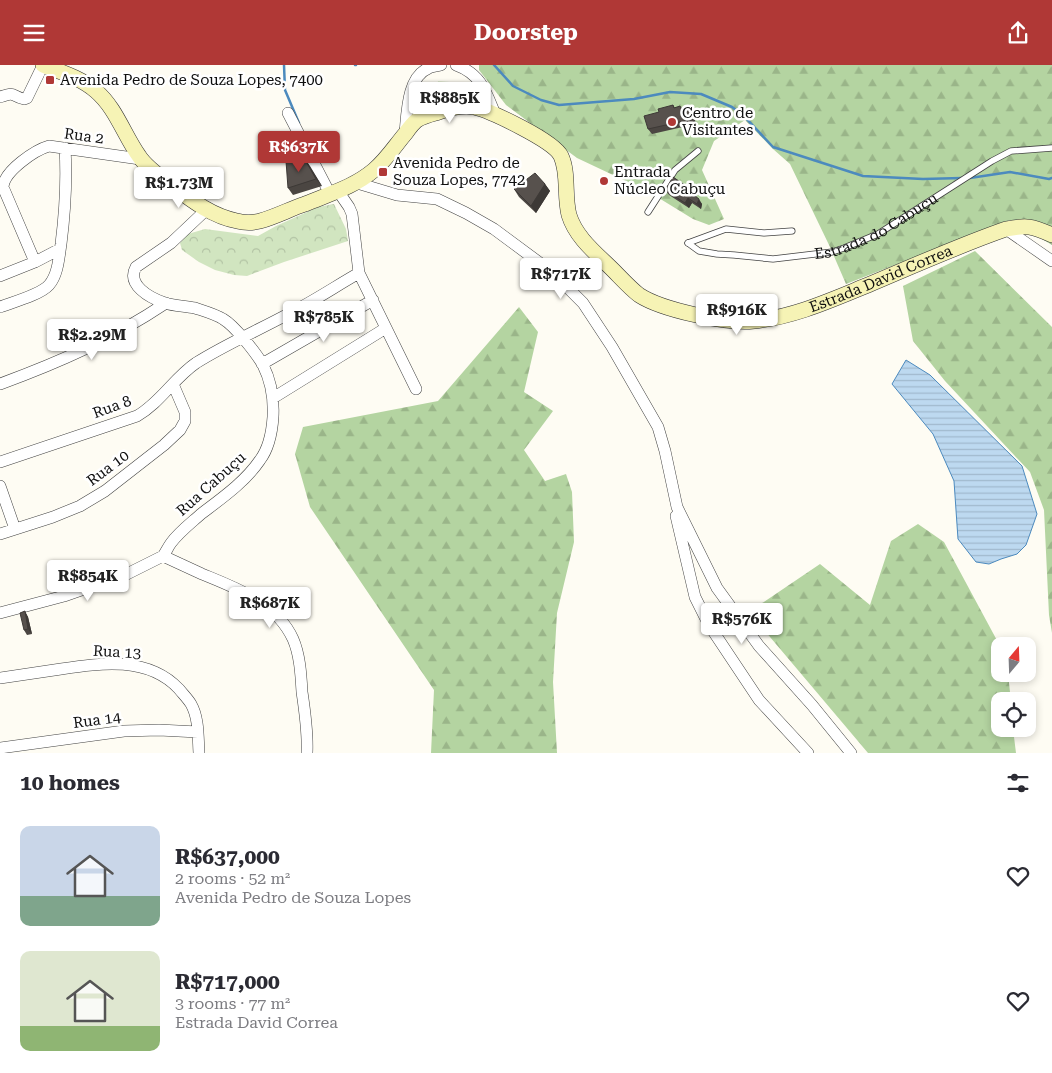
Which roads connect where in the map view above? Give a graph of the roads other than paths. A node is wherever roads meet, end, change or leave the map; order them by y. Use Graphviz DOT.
graph roads {
  1 [pos="43,65"];
  2 [pos="440,65"];
  3 [pos="456,65"];
  4 [pos="0,97"];
  5 [pos="288,113"];
  6 [pos="495,114"];
  7 [pos="405,133"];
  8 [pos="65,148"];
  9 [pos="1052,148"];
  10 [pos="698,151"];
  11 [pos="140,159"];
  12 [pos="357,183"];
  13 [pos="334,193"];
  14 [pos="206,210"];
  15 [pos="648,212"];
  16 [pos="1006,229"];
  17 [pos="792,231"];
  18 [pos="1052,235"];
  19 [pos="60,249"];
  20 [pos="1052,261"];
  21 [pos="35,262"];
  22 [pos="359,273"];
  23 [pos="0,275"];
  24 [pos="373,300"];
  25 [pos="166,303"];
  26 [pos="0,307"];
  27 [pos="386,328"];
  28 [pos="242,337"];
  29 [pos="262,364"];
  30 [pos="0,384"];
  31 [pos="173,384"];
  32 [pos="416,389"];
  33 [pos="272,398"];
  34 [pos="0,462"];
  35 [pos="0,486"];
  36 [pos="677,507"];
  37 [pos="14,529"];
  38 [pos="0,534"];
  39 [pos="163,556"];
  40 [pos="0,613"];
  41 [pos="0,678"];
  42 [pos="198,732"];
  43 [pos="0,748"];
  44 [pos="199,753"];
  45 [pos="307,753"];
  46 [pos="808,753"];
  47 [pos="850,753"];
  1 -- 4 [label="street"];
  1 -- 11 [label="main road"];
  2 -- 7 [label="street"];
  3 -- 6 [label="street"];
  5 -- 13 [label="street"];
  6 -- 7 [label="main road"];
  6 -- 16 [label="main road, Estrada David Correa"];
  7 -- 12 [label="main road"];
  8 -- 11 [label="street, Rua 2"];
  8 -- 19 [label="street"];
  8 -- 21 [label="street, Rua 2"];
  9 -- 17 [label="lane, Estrada do Cabuçu"];
  10 -- 15 [label="lane"];
  11 -- 14 [label="main road"];
  12 -- 13 [label="main road"];
  12 -- 36 [label="street"];
  13 -- 14 [label="main road"];
  13 -- 22 [label="street"];
  14 -- 25 [label="street, Rua Cabuçu"];
  16 -- 18 [label="main road, Estrada David Correa"];
  16 -- 20 [label="street"];
  19 -- 21 [label="street"];
  19 -- 26 [label="street"];
  21 -- 23 [label="street"];
  22 -- 24 [label="street"];
  22 -- 28 [label="street, Rua 8"];
  24 -- 27 [label="street"];
  24 -- 29 [label="street"];
  25 -- 28 [label="street, Rua Cabuçu"];
  25 -- 30 [label="street"];
  27 -- 32 [label="street"];
  27 -- 33 [label="street"];
  28 -- 29 [label="street, Rua Cabuçu"];
  28 -- 31 [label="street, Rua 8"];
  29 -- 33 [label="street, Rua Cabuçu"];
  31 -- 34 [label="street, Rua 8"];
  31 -- 37 [label="street, Rua 10"];
  33 -- 39 [label="street, Rua Cabuçu"];
  35 -- 37 [label="street"];
  36 -- 46 [label="street"];
  36 -- 47 [label="street"];
  37 -- 38 [label="street, Rua 10"];
  39 -- 40 [label="street"];
  39 -- 45 [label="street"];
  41 -- 42 [label="street, Rua 13"];
  42 -- 43 [label="street, Rua 14"];
  42 -- 44 [label="street, Rua 13"];
}
